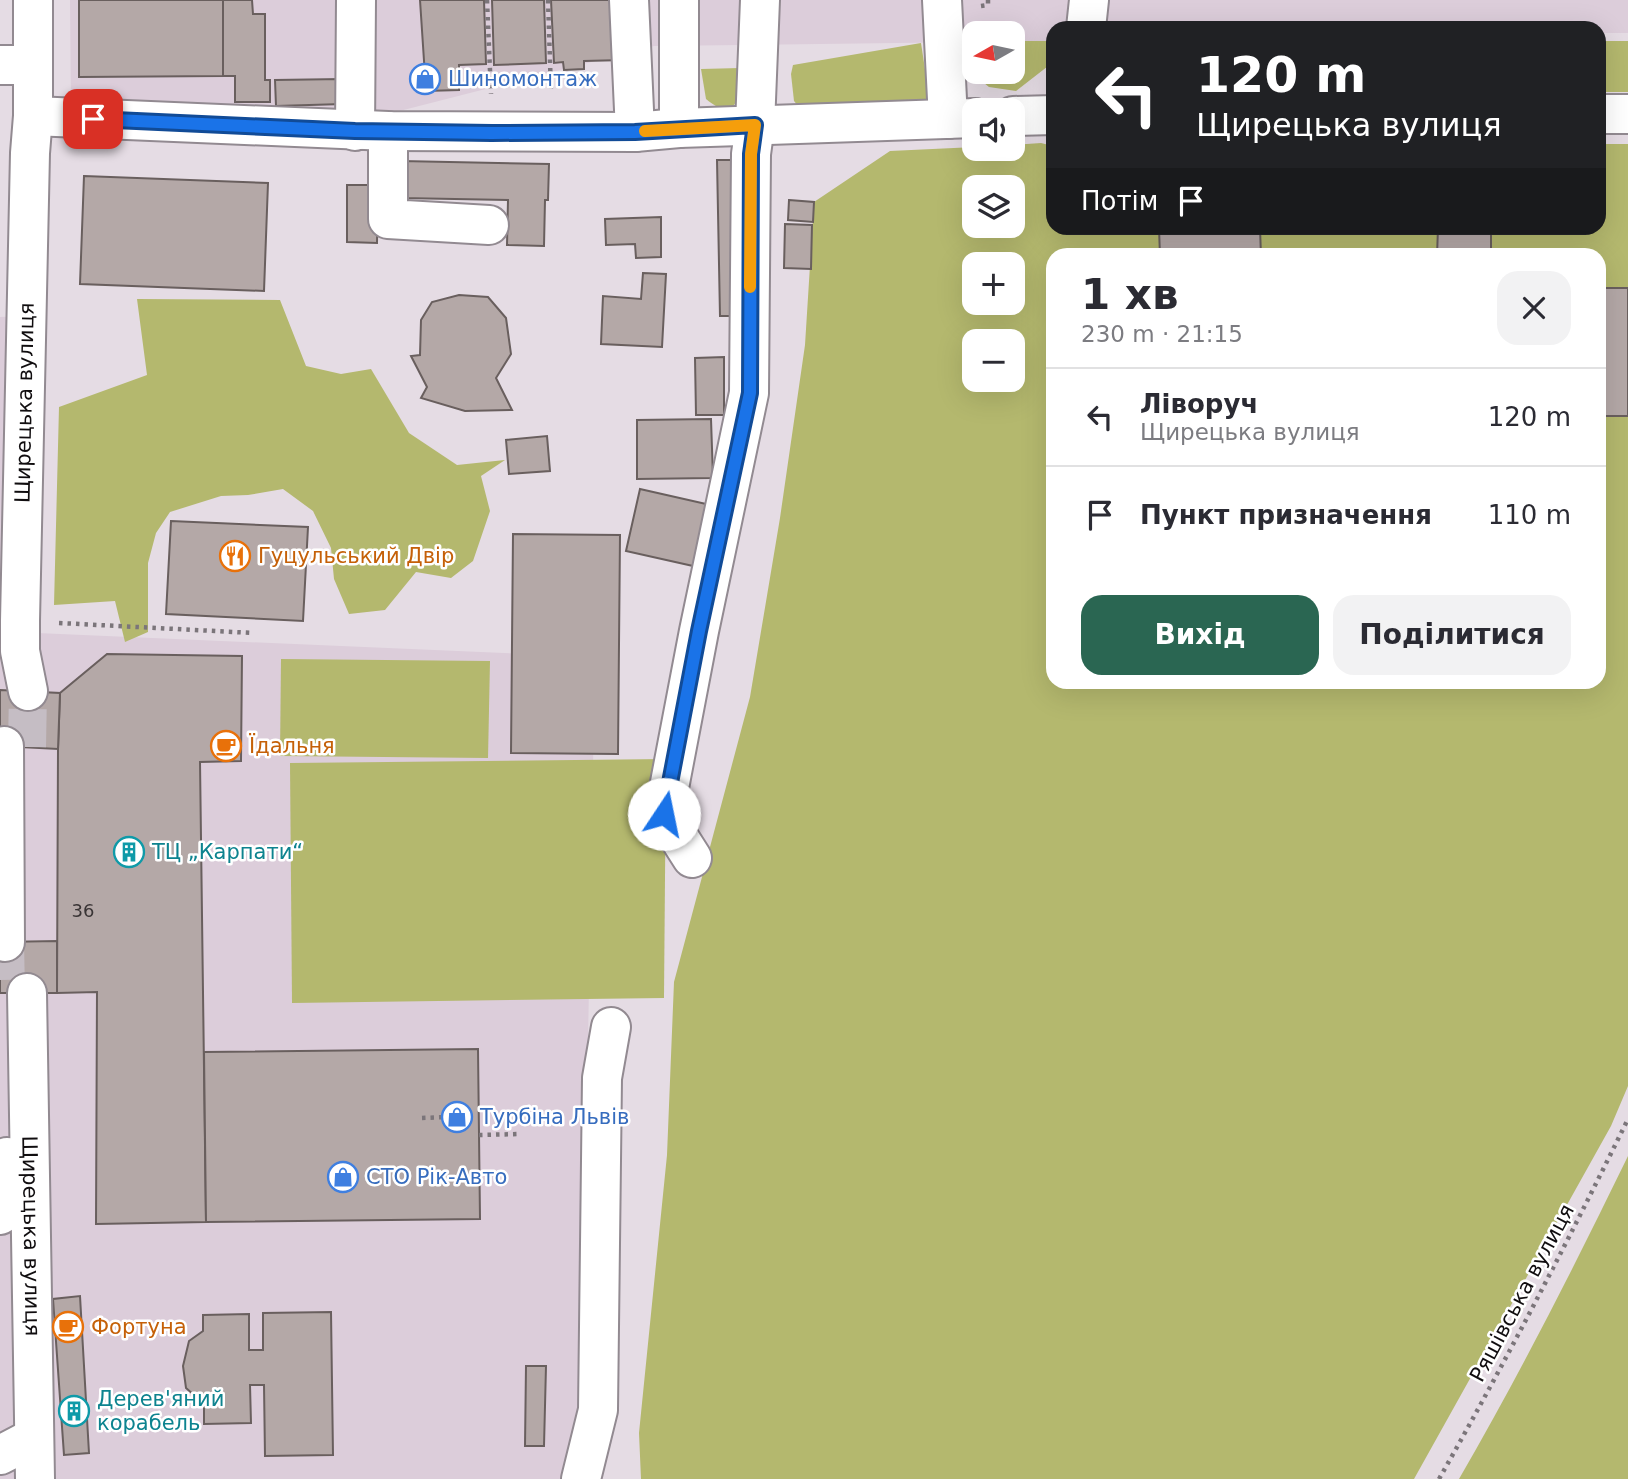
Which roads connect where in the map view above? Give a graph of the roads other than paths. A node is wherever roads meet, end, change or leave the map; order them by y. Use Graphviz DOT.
graph roads {
  1 [pos="33,0"];
  2 [pos="356,0"];
  3 [pos="629,0"];
  4 [pos="679,0"];
  5 [pos="760,0"];
  6 [pos="942,0"];
  7 [pos="1089,0"];
  8 [pos="1087,21"];
  9 [pos="16,65"];
  10 [pos="1606,114"];
  11 [pos="1628,114"];
  12 [pos="1046,115"];
  13 [pos="33,116"];
  14 [pos="1025,116"];
  15 [pos="962,118"];
  16 [pos="755,125"];
  17 [pos="679,128"];
  18 [pos="371,131"];
  19 [pos="635,132"];
  20 [pos="489,225"];
  21 [pos="13,325"];
  22 [pos="17,691"];
  23 [pos="15,747"];
  24 [pos="692,858"];
  25 [pos="16,942"];
  26 [pos="611,1027"];
  27 [pos="0,1215"];
  28 [pos="15,1244"];
  29 [pos="33,1438"];
  30 [pos="0,1455"];
  31 [pos="35,1479"];
  32 [pos="580,1479"];
  1 -- 9 [label="street, Щирецька вулиця"];
  2 -- 18 [label="street"];
  3 -- 19 [label="street"];
  4 -- 17 [label="street"];
  5 -- 16 [label="street"];
  6 -- 15 [label="street"];
  7 -- 8 [label="street"];
  9 -- 13 [label="street, Щирецька вулиця"];
  10 -- 11 [label="street"];
  12 -- 14 [label="street"];
  13 -- 18 [label="street"];
  13 -- 21 [label="street, Щирецька вулиця"];
  15 -- 16 [label="street"];
  16 -- 17 [label="street"];
  16 -- 24 [label="street"];
  17 -- 19 [label="street"];
  18 -- 19 [label="street"];
  18 -- 20 [label="street"];
  21 -- 22 [label="street, Щирецька вулиця"];
  23 -- 25 [label="street"];
  26 -- 32 [label="street"];
  27 -- 28 [label="street, Щирецька вулиця"];
  28 -- 29 [label="street, Щирецька вулиця"];
  29 -- 30 [label="street"];
  29 -- 31 [label="street, Щирецька вулиця"];
}
